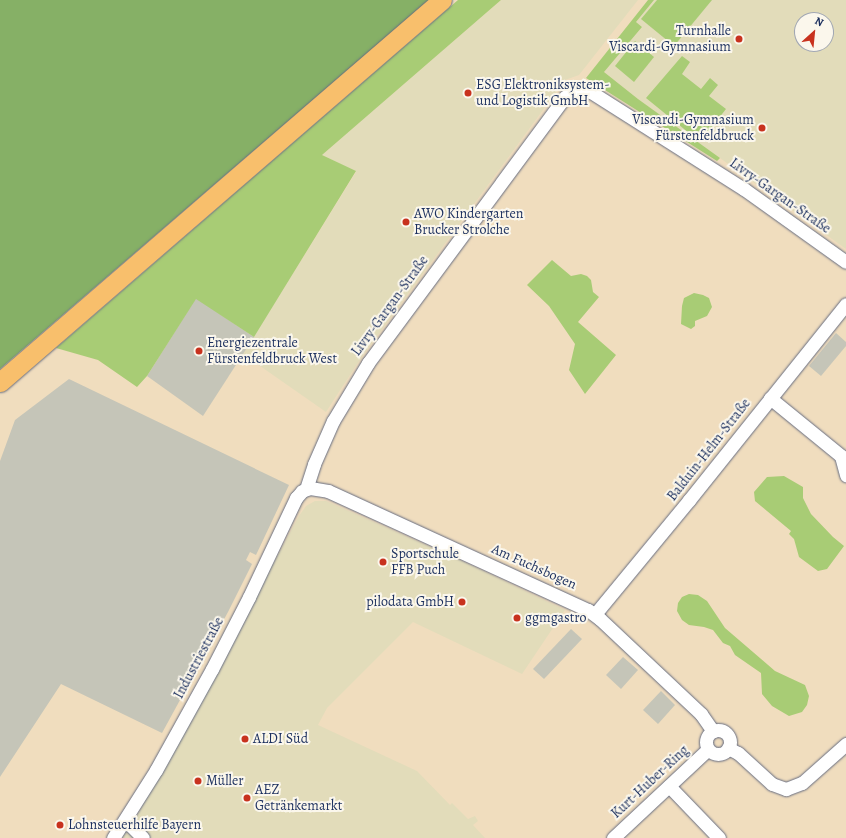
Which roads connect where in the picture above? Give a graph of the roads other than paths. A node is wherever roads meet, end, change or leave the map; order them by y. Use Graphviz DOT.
graph roads {
  1 [pos="442,0"];
  2 [pos="846,262"];
  3 [pos="846,304"];
  4 [pos="0,382"];
  5 [pos="770,398"];
  6 [pos="846,475"];
  7 [pos="306,489"];
  8 [pos="595,614"];
  9 [pos="713,731"];
  10 [pos="846,744"];
  11 [pos="728,748"];
  12 [pos="708,749"];
  13 [pos="669,786"];
  14 [pos="125,820"];
  15 [pos="113,838"];
  16 [pos="143,838"];
  17 [pos="613,838"];
  18 [pos="719,838"];
  1 -- 4 [label="highway"];
  2 -- 7 [label="street, Livry-Gargan-Straße"];
  3 -- 5 [label="street, Balduin-Helm-Straße"];
  5 -- 6 [label="street"];
  5 -- 8 [label="street, Balduin-Helm-Straße"];
  7 -- 8 [label="street, Am Fuchsbogen"];
  7 -- 14 [label="street, Industriestraße"];
  8 -- 9 [label="street, Am Fuchsbogen"];
  9 -- 11 [label="street"];
  9 -- 12 [label="street"];
  10 -- 11 [label="street"];
  11 -- 12 [label="street"];
  12 -- 13 [label="street, Kurt-Huber-Ring"];
  13 -- 17 [label="street, Kurt-Huber-Ring"];
  13 -- 18 [label="street"];
  14 -- 15 [label="street, Industriestraße"];
  14 -- 16 [label="street"];
}
